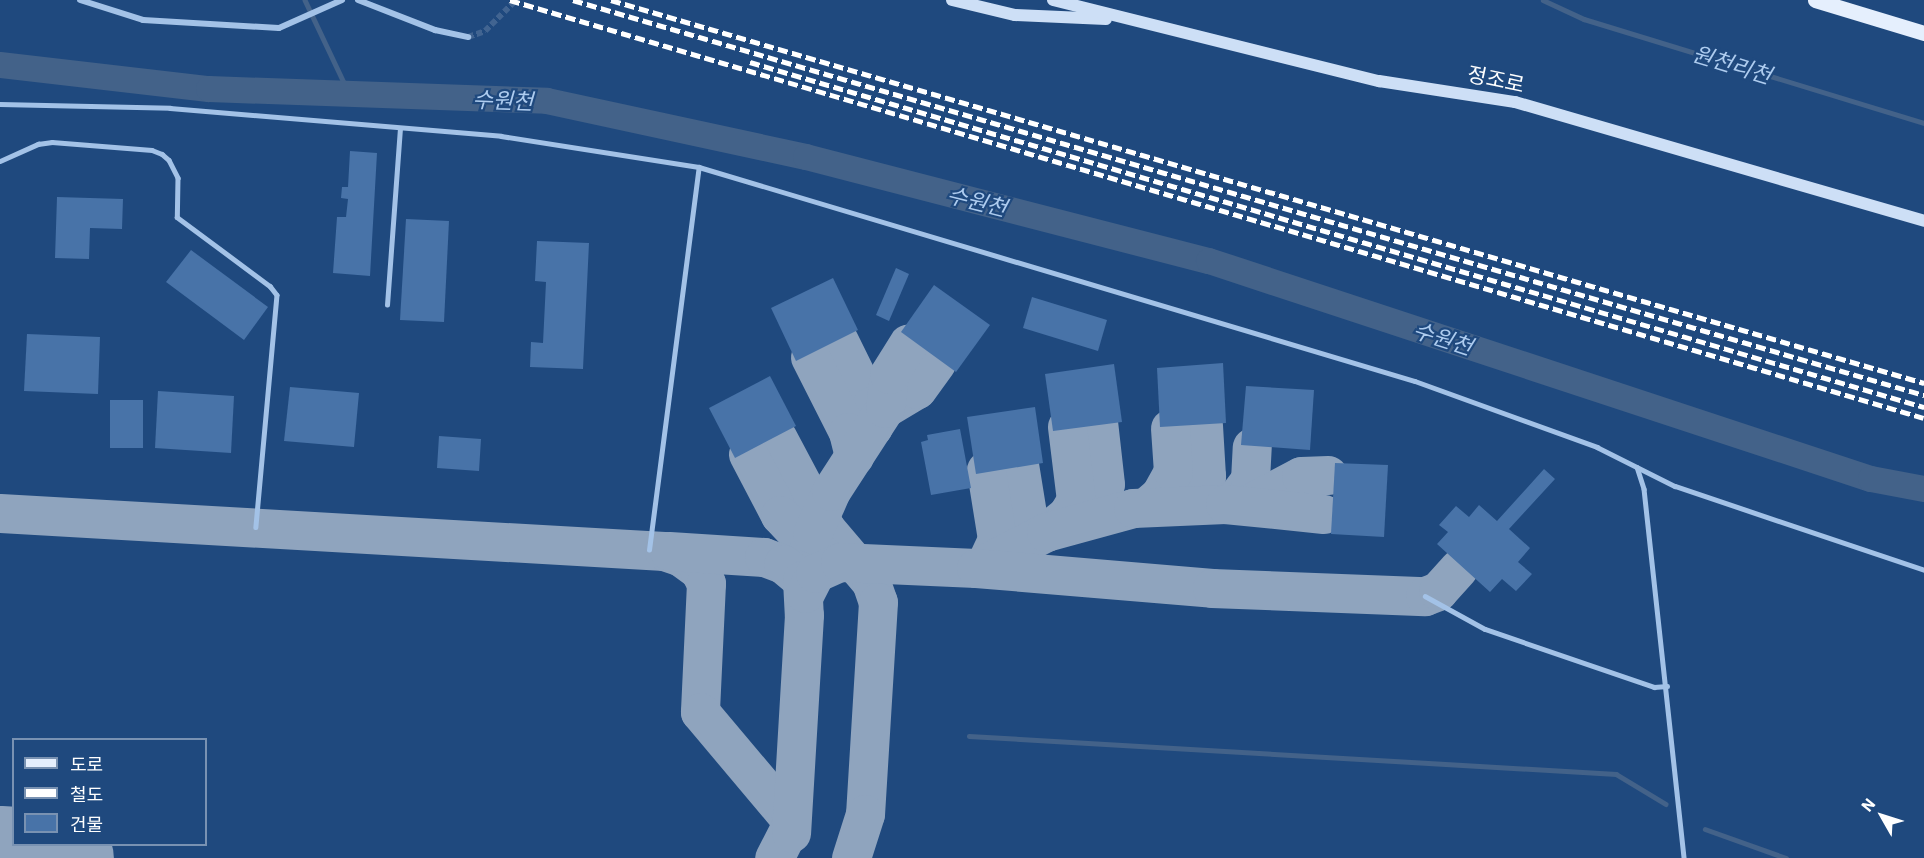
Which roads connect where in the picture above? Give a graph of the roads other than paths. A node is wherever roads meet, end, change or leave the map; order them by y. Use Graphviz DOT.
graph roads {
  1 [pos="80,0"];
  2 [pos="342,0"];
  3 [pos="358,0"];
  4 [pos="952,0"];
  5 [pos="1053,0"];
  6 [pos="1080,0"];
  7 [pos="1815,0"];
  8 [pos="1128,20"];
  9 [pos="1924,33"];
  10 [pos="468,37"];
  11 [pos="0,104"];
  12 [pos="400,128"];
  13 [pos="0,161"];
  14 [pos="699,167"];
  15 [pos="1924,221"];
  16 [pos="387,305"];
  17 [pos="1637,467"];
  18 [pos="256,527"];
  19 [pos="649,550"];
  20 [pos="1924,570"];
  21 [pos="1425,596"];
  22 [pos="1667,686"];
  23 [pos="1684,858"];
  1 -- 2 [label="street"];
  3 -- 10 [label="street"];
  4 -- 8 [label="street"];
  5 -- 8 [label="street, 정조로"];
  6 -- 8 [label="street"];
  7 -- 9 [label="main road"];
  8 -- 15 [label="street, 정조로"];
  11 -- 12 [label="lane"];
  12 -- 14 [label="lane"];
  12 -- 16 [label="lane"];
  13 -- 18 [label="lane"];
  14 -- 17 [label="lane"];
  14 -- 19 [label="lane"];
  17 -- 20 [label="lane"];
  17 -- 22 [label="lane"];
  21 -- 22 [label="lane"];
  22 -- 23 [label="lane"];
}
